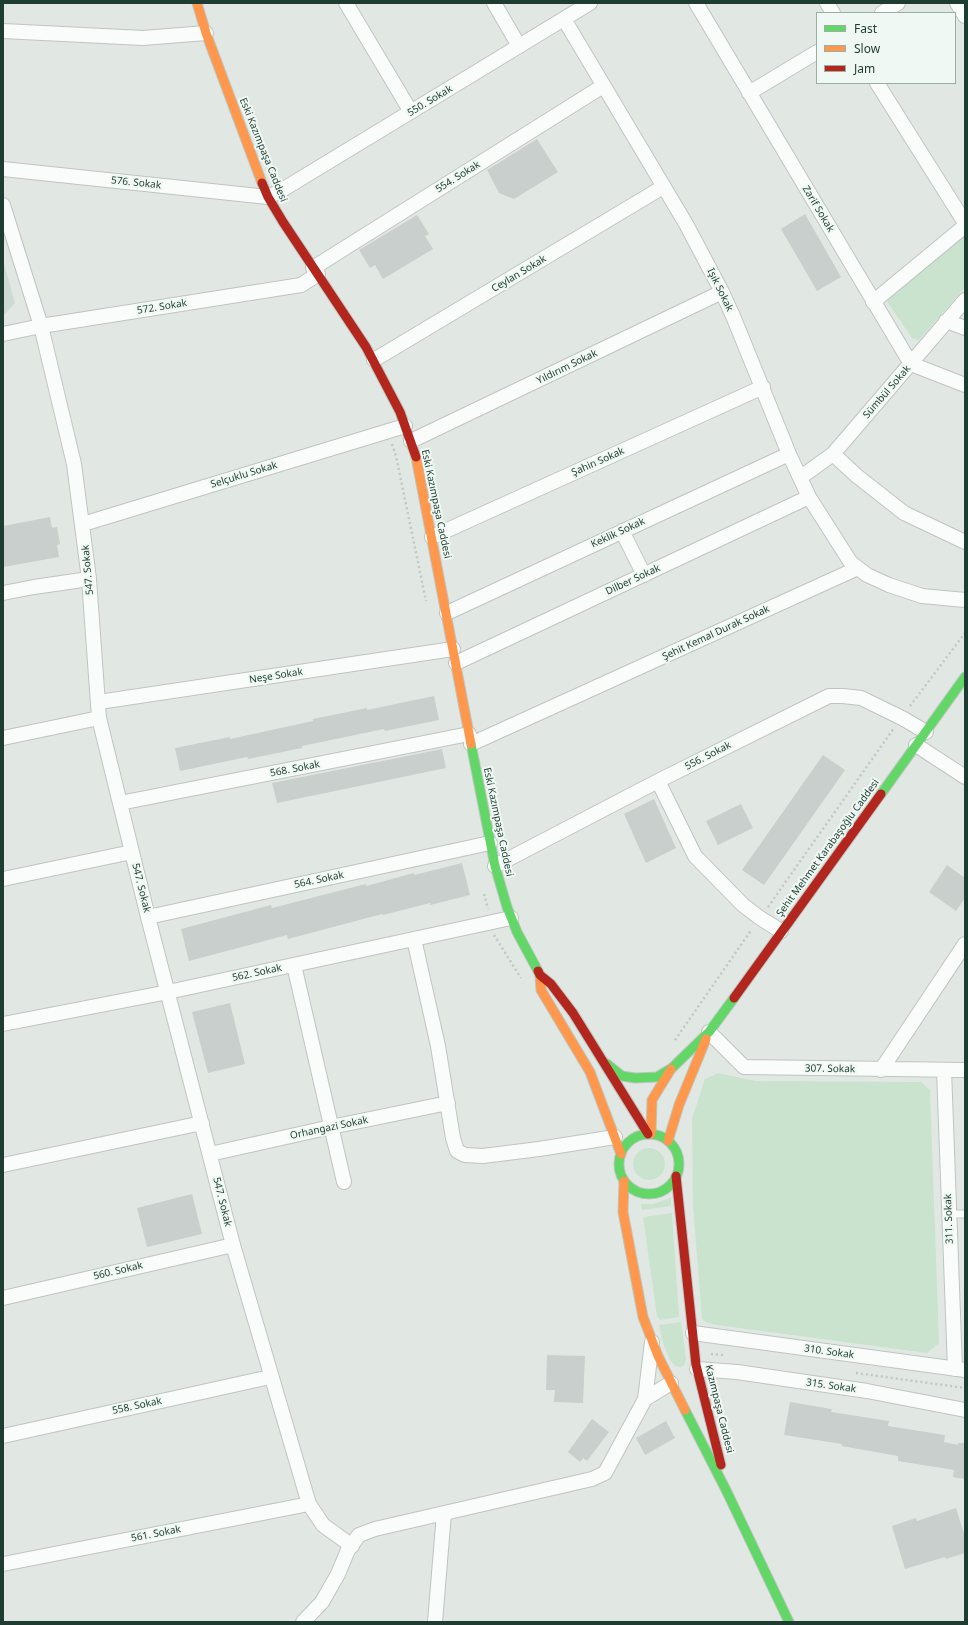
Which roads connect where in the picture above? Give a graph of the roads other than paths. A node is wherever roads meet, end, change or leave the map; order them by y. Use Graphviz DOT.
graph roads {
  1 [pos="197,3"];
  2 [pos="346,3"];
  3 [pos="494,3"];
  4 [pos="590,3"];
  5 [pos="696,3"];
  6 [pos="827,3"];
  7 [pos="898,3"];
  8 [pos="957,3"];
  9 [pos="832,12"];
  10 [pos="884,12"];
  11 [pos="965,16"];
  12 [pos="564,19"];
  13 [pos="3,31"];
  14 [pos="206,33"];
  15 [pos="519,46"];
  16 [pos="816,53"];
  17 [pos="878,84"];
  18 [pos="603,86"];
  19 [pos="749,93"];
  20 [pos="411,112"];
  21 [pos="3,169"];
  22 [pos="663,187"];
  23 [pos="268,197"];
  24 [pos="3,205"];
  25 [pos="965,224"];
  26 [pos="316,271"];
  27 [pos="722,292"];
  28 [pos="965,300"];
  29 [pos="873,302"];
  30 [pos="946,321"];
  31 [pos="40,326"];
  32 [pos="965,328"];
  33 [pos="3,334"];
  34 [pos="374,360"];
  35 [pos="911,364"];
  36 [pos="965,385"];
  37 [pos="763,387"];
  38 [pos="405,426"];
  39 [pos="411,441"];
  40 [pos="789,454"];
  41 [pos="833,454"];
  42 [pos="801,477"];
  43 [pos="810,497"];
  44 [pos="83,524"];
  45 [pos="622,531"];
  46 [pos="432,537"];
  47 [pos="965,542"];
  48 [pos="858,568"];
  49 [pos="644,575"];
  50 [pos="90,579"];
  51 [pos="3,593"];
  52 [pos="965,600"];
  53 [pos="447,612"];
  54 [pos="453,649"];
  55 [pos="456,663"];
  56 [pos="965,677"];
  57 [pos="99,702"];
  58 [pos="100,718"];
  59 [pos="926,732"];
  60 [pos="3,738"];
  61 [pos="470,739"];
  62 [pos="916,745"];
  63 [pos="965,777"];
  64 [pos="658,782"];
  65 [pos="120,803"];
  66 [pos="490,843"];
  67 [pos="132,852"];
  68 [pos="495,866"];
  69 [pos="3,880"];
  70 [pos="148,917"];
  71 [pos="511,918"];
  72 [pos="781,931"];
  73 [pos="414,939"];
  74 [pos="965,944"];
  75 [pos="294,964"];
  76 [pos="540,975"];
  77 [pos="168,992"];
  78 [pos="3,1024"];
  79 [pos="709,1032"];
  80 [pos="602,1059"];
  81 [pos="672,1068"];
  82 [pos="881,1070"];
  83 [pos="944,1070"];
  84 [pos="965,1070"];
  85 [pos="448,1103"];
  86 [pos="202,1123"];
  87 [pos="331,1127"];
  88 [pos="649,1134"];
  89 [pos="615,1137"];
  90 [pos="668,1141"];
  91 [pos="210,1154"];
  92 [pos="621,1154"];
  93 [pos="3,1165"];
  94 [pos="676,1176"];
  95 [pos="624,1181"];
  96 [pos="344,1182"];
  97 [pos="949,1214"];
  98 [pos="965,1214"];
  99 [pos="233,1245"];
  100 [pos="3,1298"];
  101 [pos="693,1333"];
  102 [pos="652,1341"];
  103 [pos="960,1369"];
  104 [pos="694,1371"];
  105 [pos="270,1377"];
  106 [pos="675,1381"];
  107 [pos="645,1399"];
  108 [pos="965,1410"];
  109 [pos="3,1436"];
  110 [pos="726,1490"];
  111 [pos="308,1504"];
  112 [pos="444,1513"];
  113 [pos="352,1546"];
  114 [pos="3,1564"];
  115 [pos="303,1622"];
  116 [pos="435,1622"];
  117 [pos="789,1622"];
  1 -- 14 [label="main road, Eski Kazımpaşa Caddesi"];
  2 -- 20 [label="street"];
  3 -- 15 [label="street"];
  4 -- 12 [label="street, 550. Sokak"];
  5 -- 19 [label="street, Zarif Sokak"];
  6 -- 9 [label="street"];
  7 -- 10 [label="street"];
  8 -- 11 [label="street"];
  12 -- 15 [label="street, 550. Sokak"];
  12 -- 18 [label="street, Işık Sokak"];
  13 -- 14 [label="street"];
  14 -- 23 [label="main road, Eski Kazımpaşa Caddesi"];
  15 -- 20 [label="street, 550. Sokak"];
  16 -- 19 [label="street"];
  17 -- 25 [label="street"];
  18 -- 22 [label="street, Işık Sokak"];
  18 -- 26 [label="street, 554. Sokak"];
  19 -- 29 [label="street, Zarif Sokak"];
  20 -- 23 [label="street, 550. Sokak"];
  21 -- 23 [label="street, 576. Sokak"];
  22 -- 27 [label="street, Işık Sokak"];
  22 -- 34 [label="street, Ceylan Sokak"];
  23 -- 26 [label="main road, Eski Kazımpaşa Caddesi"];
  24 -- 31 [label="street, 547. Sokak"];
  25 -- 29 [label="street"];
  26 -- 31 [label="street, 572. Sokak"];
  26 -- 34 [label="main road, Eski Kazımpaşa Caddesi"];
  27 -- 37 [label="street, Işık Sokak"];
  27 -- 39 [label="street, Yıldırım Sokak"];
  28 -- 30 [label="street, Sümbül Sokak"];
  29 -- 35 [label="street, Zarif Sokak"];
  30 -- 32 [label="street"];
  30 -- 35 [label="street, Sümbül Sokak"];
  31 -- 33 [label="street, 572. Sokak"];
  31 -- 44 [label="street, 547. Sokak"];
  34 -- 38 [label="main road, Eski Kazımpaşa Caddesi"];
  35 -- 36 [label="street"];
  35 -- 41 [label="street, Sümbül Sokak"];
  37 -- 40 [label="street, Işık Sokak"];
  37 -- 46 [label="street, Şahin Sokak"];
  38 -- 39 [label="main road, Eski Kazımpaşa Caddesi"];
  38 -- 44 [label="street, Selçuklu Sokak"];
  39 -- 46 [label="main road, Eski Kazımpaşa Caddesi"];
  40 -- 42 [label="street, Işık Sokak"];
  40 -- 45 [label="street, Keklik Sokak"];
  41 -- 42 [label="street, Sümbül Sokak"];
  41 -- 47 [label="street"];
  42 -- 43 [label="street, Işık Sokak"];
  43 -- 48 [label="street, Işık Sokak"];
  43 -- 49 [label="street, Dilber Sokak"];
  44 -- 50 [label="street, 547. Sokak"];
  45 -- 49 [label="street"];
  45 -- 53 [label="street, Keklik Sokak"];
  46 -- 53 [label="main road, Eski Kazımpaşa Caddesi"];
  48 -- 52 [label="street"];
  48 -- 61 [label="street, Şehit Kemal Durak Sokak"];
  49 -- 55 [label="street, Dilber Sokak"];
  50 -- 51 [label="street"];
  50 -- 57 [label="street, 547. Sokak"];
  53 -- 54 [label="main road, Eski Kazımpaşa Caddesi"];
  54 -- 55 [label="main road, Eski Kazımpaşa Caddesi"];
  54 -- 57 [label="street, Neşe Sokak"];
  55 -- 61 [label="main road, Eski Kazımpaşa Caddesi"];
  56 -- 59 [label="main road, Şehit Mehmet Karabaşoğlu Caddesi"];
  57 -- 58 [label="street, 547. Sokak"];
  58 -- 60 [label="street"];
  58 -- 65 [label="street, 547. Sokak"];
  59 -- 62 [label="main road, Şehit Mehmet Karabaşoğlu Caddesi"];
  59 -- 64 [label="street, 556. Sokak"];
  61 -- 65 [label="street, 568. Sokak"];
  61 -- 66 [label="main road, Eski Kazımpaşa Caddesi"];
  62 -- 63 [label="street"];
  62 -- 72 [label="main road, Şehit Mehmet Karabaşoğlu Caddesi"];
  64 -- 68 [label="street, 556. Sokak"];
  64 -- 72 [label="street"];
  65 -- 67 [label="street, 547. Sokak"];
  66 -- 68 [label="main road, Eski Kazımpaşa Caddesi"];
  66 -- 70 [label="street, 564. Sokak"];
  67 -- 69 [label="street"];
  67 -- 70 [label="street, 547. Sokak"];
  68 -- 71 [label="main road, Eski Kazımpaşa Caddesi"];
  70 -- 77 [label="street, 547. Sokak"];
  71 -- 73 [label="street, 562. Sokak"];
  71 -- 76 [label="main road, Eski Kazımpaşa Caddesi"];
  72 -- 79 [label="main road, Şehit Mehmet Karabaşoğlu Caddesi"];
  73 -- 75 [label="street, 562. Sokak"];
  73 -- 85 [label="street"];
  74 -- 82 [label="street"];
  75 -- 77 [label="street, 562. Sokak"];
  75 -- 87 [label="street"];
  76 -- 80 [label="main road, Eski Kazımpaşa Caddesi"];
  76 -- 89 [label="main road, Eski Kazımpaşa Caddesi"];
  77 -- 78 [label="street, 562. Sokak"];
  77 -- 86 [label="street, 547. Sokak"];
  79 -- 81 [label="main road, Şehit Mehmet Karabaşoğlu Caddesi"];
  79 -- 82 [label="street, 307. Sokak"];
  79 -- 90 [label="main road, Şehit Mehmet Karabaşoğlu Caddesi"];
  80 -- 81 [label="main road"];
  80 -- 88 [label="main road, Eski Kazımpaşa Caddesi"];
  81 -- 88 [label="main road"];
  82 -- 83 [label="street, 307. Sokak"];
  83 -- 84 [label="street, 307. Sokak"];
  83 -- 97 [label="street, 311. Sokak"];
  85 -- 87 [label="street, Orhangazi Sokak"];
  85 -- 89 [label="street"];
  86 -- 91 [label="street, 547. Sokak"];
  86 -- 93 [label="street"];
  87 -- 91 [label="street, Orhangazi Sokak"];
  87 -- 96 [label="street"];
  88 -- 90 [label="main road"];
  88 -- 92 [label="main road"];
  89 -- 92 [label="main road, Eski Kazımpaşa Caddesi"];
  90 -- 94 [label="main road"];
  91 -- 99 [label="street, 547. Sokak"];
  92 -- 95 [label="main road"];
  94 -- 95 [label="main road"];
  94 -- 101 [label="main road, Kazımpaşa Caddesi"];
  95 -- 102 [label="main road, Kazımpaşa Caddesi"];
  97 -- 98 [label="lane"];
  97 -- 103 [label="street, 311. Sokak"];
  99 -- 100 [label="street, 560. Sokak"];
  99 -- 105 [label="street, 547. Sokak"];
  101 -- 103 [label="street, 310. Sokak"];
  101 -- 104 [label="main road, Kazımpaşa Caddesi"];
  102 -- 106 [label="main road, Kazımpaşa Caddesi"];
  102 -- 107 [label="street"];
  104 -- 108 [label="street, 315. Sokak"];
  104 -- 110 [label="main road, Kazımpaşa Caddesi"];
  105 -- 109 [label="street, 558. Sokak"];
  105 -- 111 [label="street, 547. Sokak"];
  106 -- 107 [label="street"];
  106 -- 110 [label="main road, Kazımpaşa Caddesi"];
  107 -- 112 [label="street"];
  110 -- 117 [label="main road, Kazımpaşa Caddesi"];
  111 -- 113 [label="street, 547. Sokak"];
  111 -- 114 [label="street, 561. Sokak"];
  112 -- 113 [label="street"];
  112 -- 116 [label="street"];
  113 -- 115 [label="street"];
}
